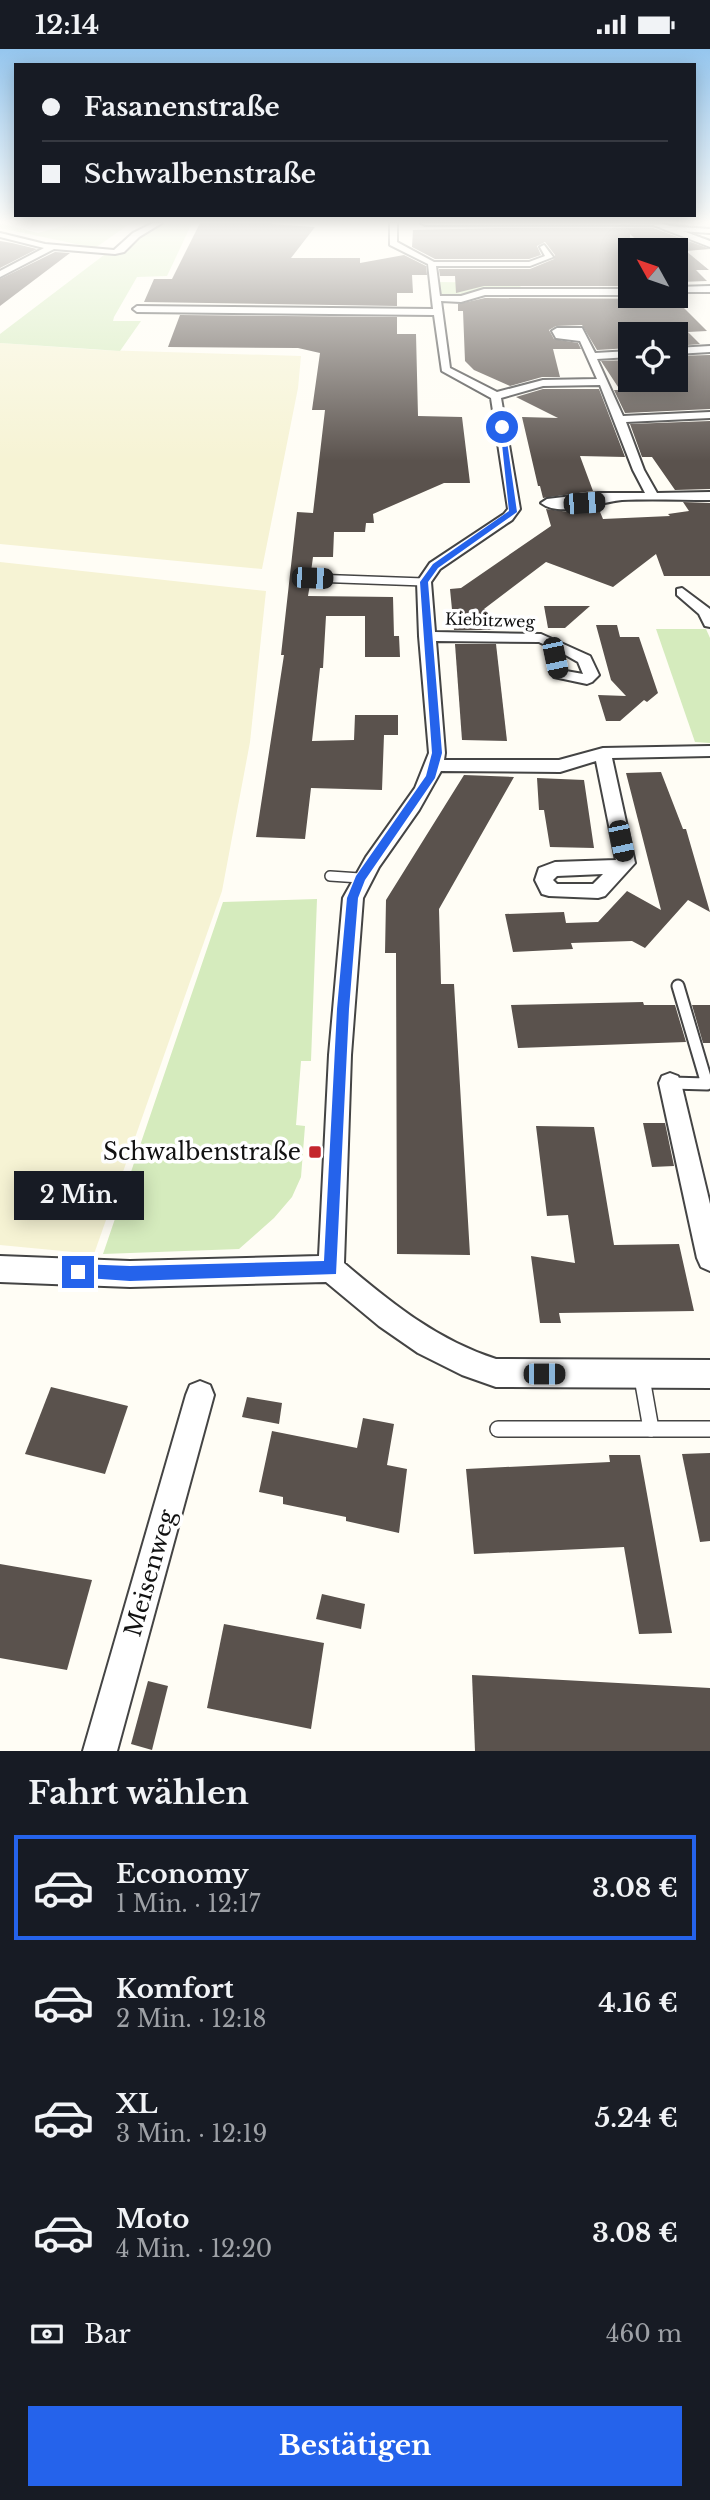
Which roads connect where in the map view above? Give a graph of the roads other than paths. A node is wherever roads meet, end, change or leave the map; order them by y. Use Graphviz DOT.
graph roads {
  1 [pos="435,302"];
  2 [pos="137,309"];
  3 [pos="436,312"];
  4 [pos="584,339"];
  5 [pos="710,349"];
  6 [pos="688,350"];
  7 [pos="618,355"];
  8 [pos="591,356"];
  9 [pos="602,381"];
  10 [pos="496,396"];
  11 [pos="710,415"];
  12 [pos="619,419"];
  13 [pos="710,496"];
  14 [pos="654,498"];
  15 [pos="530,506"];
  16 [pos="312,578"];
  17 [pos="424,582"];
  18 [pos="682,592"];
  19 [pos="708,616"];
  20 [pos="426,636"];
  21 [pos="552,643"];
  22 [pos="710,751"];
  23 [pos="603,753"];
  24 [pos="435,765"];
  25 [pos="621,867"];
  26 [pos="330,876"];
  27 [pos="360,879"];
  28 [pos="678,986"];
  29 [pos="670,1083"];
  30 [pos="710,1258"];
  31 [pos="0,1269"];
  32 [pos="331,1269"];
  33 [pos="641,1374"];
  34 [pos="710,1374"];
  35 [pos="200,1395"];
  36 [pos="498,1429"];
  37 [pos="651,1429"];
  38 [pos="710,1429"];
  39 [pos="100,1751"];
  1 -- 3 [label="street"];
  2 -- 3 [label="street"];
  3 -- 10 [label="street"];
  4 -- 8 [label="street"];
  5 -- 6 [label="street"];
  7 -- 8 [label="street"];
  8 -- 9 [label="street"];
  9 -- 10 [label="street"];
  9 -- 12 [label="street"];
  10 -- 15 [label="street"];
  11 -- 12 [label="street"];
  12 -- 14 [label="street"];
  13 -- 14 [label="street"];
  14 -- 15 [label="street"];
  15 -- 17 [label="street"];
  16 -- 17 [label="lane"];
  17 -- 20 [label="street"];
  18 -- 19 [label="street"];
  20 -- 21 [label="street, Kiebitzweg"];
  20 -- 24 [label="street"];
  22 -- 23 [label="street"];
  23 -- 24 [label="street"];
  23 -- 25 [label="street"];
  24 -- 27 [label="street"];
  26 -- 27 [label="lane"];
  27 -- 32 [label="street"];
  28 -- 29 [label="lane"];
  29 -- 30 [label="street"];
  31 -- 32 [label="street"];
  32 -- 33 [label="street"];
  33 -- 34 [label="street"];
  33 -- 37 [label="lane"];
  35 -- 39 [label="street, Meisenweg"];
  36 -- 37 [label="lane"];
  37 -- 38 [label="lane"];
}
